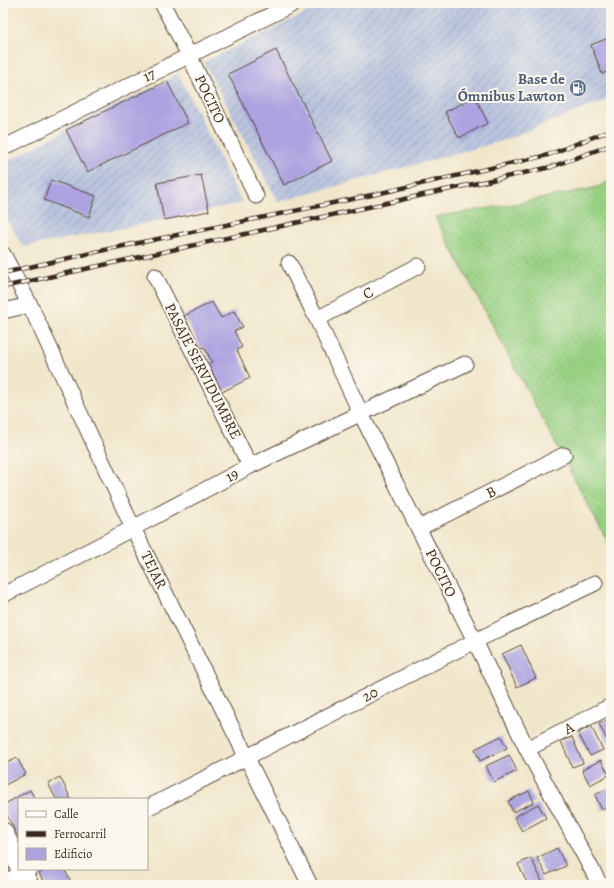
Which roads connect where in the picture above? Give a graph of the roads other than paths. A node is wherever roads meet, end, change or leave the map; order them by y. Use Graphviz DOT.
graph roads {
  1 [pos="162,3"];
  2 [pos="294,3"];
  3 [pos="188,55"];
  4 [pos="3,148"];
  5 [pos="256,196"];
  6 [pos="3,254"];
  7 [pos="289,263"];
  8 [pos="418,266"];
  9 [pos="155,276"];
  10 [pos="30,305"];
  11 [pos="3,312"];
  12 [pos="317,319"];
  13 [pos="465,364"];
  14 [pos="361,414"];
  15 [pos="564,455"];
  16 [pos="250,466"];
  17 [pos="133,528"];
  18 [pos="419,528"];
  19 [pos="595,584"];
  20 [pos="3,595"];
  21 [pos="475,641"];
  22 [pos="611,706"];
  23 [pos="527,750"];
  24 [pos="246,757"];
  25 [pos="148,807"];
  26 [pos="3,832"];
  27 [pos="18,861"];
  28 [pos="24,872"];
  29 [pos="600,882"];
  30 [pos="3,883"];
  31 [pos="310,885"];
  1 -- 3 [label="street, POCITO"];
  2 -- 3 [label="street, 17"];
  3 -- 4 [label="street, 17"];
  3 -- 5 [label="street, POCITO"];
  6 -- 10 [label="street, TEJAR"];
  7 -- 12 [label="street, POCITO"];
  8 -- 12 [label="street, C"];
  9 -- 16 [label="street, PASAJE SERVIDUMBRE"];
  10 -- 11 [label="street"];
  10 -- 17 [label="street, TEJAR"];
  12 -- 14 [label="street, POCITO"];
  13 -- 14 [label="street, 19"];
  14 -- 16 [label="street, 19"];
  14 -- 18 [label="street, POCITO"];
  15 -- 18 [label="street, B"];
  16 -- 17 [label="street, 19"];
  17 -- 20 [label="street, 19"];
  17 -- 24 [label="street, TEJAR"];
  18 -- 21 [label="street, POCITO"];
  19 -- 21 [label="street, 20"];
  21 -- 23 [label="street, POCITO"];
  21 -- 24 [label="street, 20"];
  22 -- 23 [label="street, A"];
  23 -- 29 [label="street, POCITO"];
  24 -- 25 [label="street, 20"];
  24 -- 31 [label="street, TEJAR"];
  26 -- 27 [label="main road"];
  28 -- 30 [label="street"];
}
